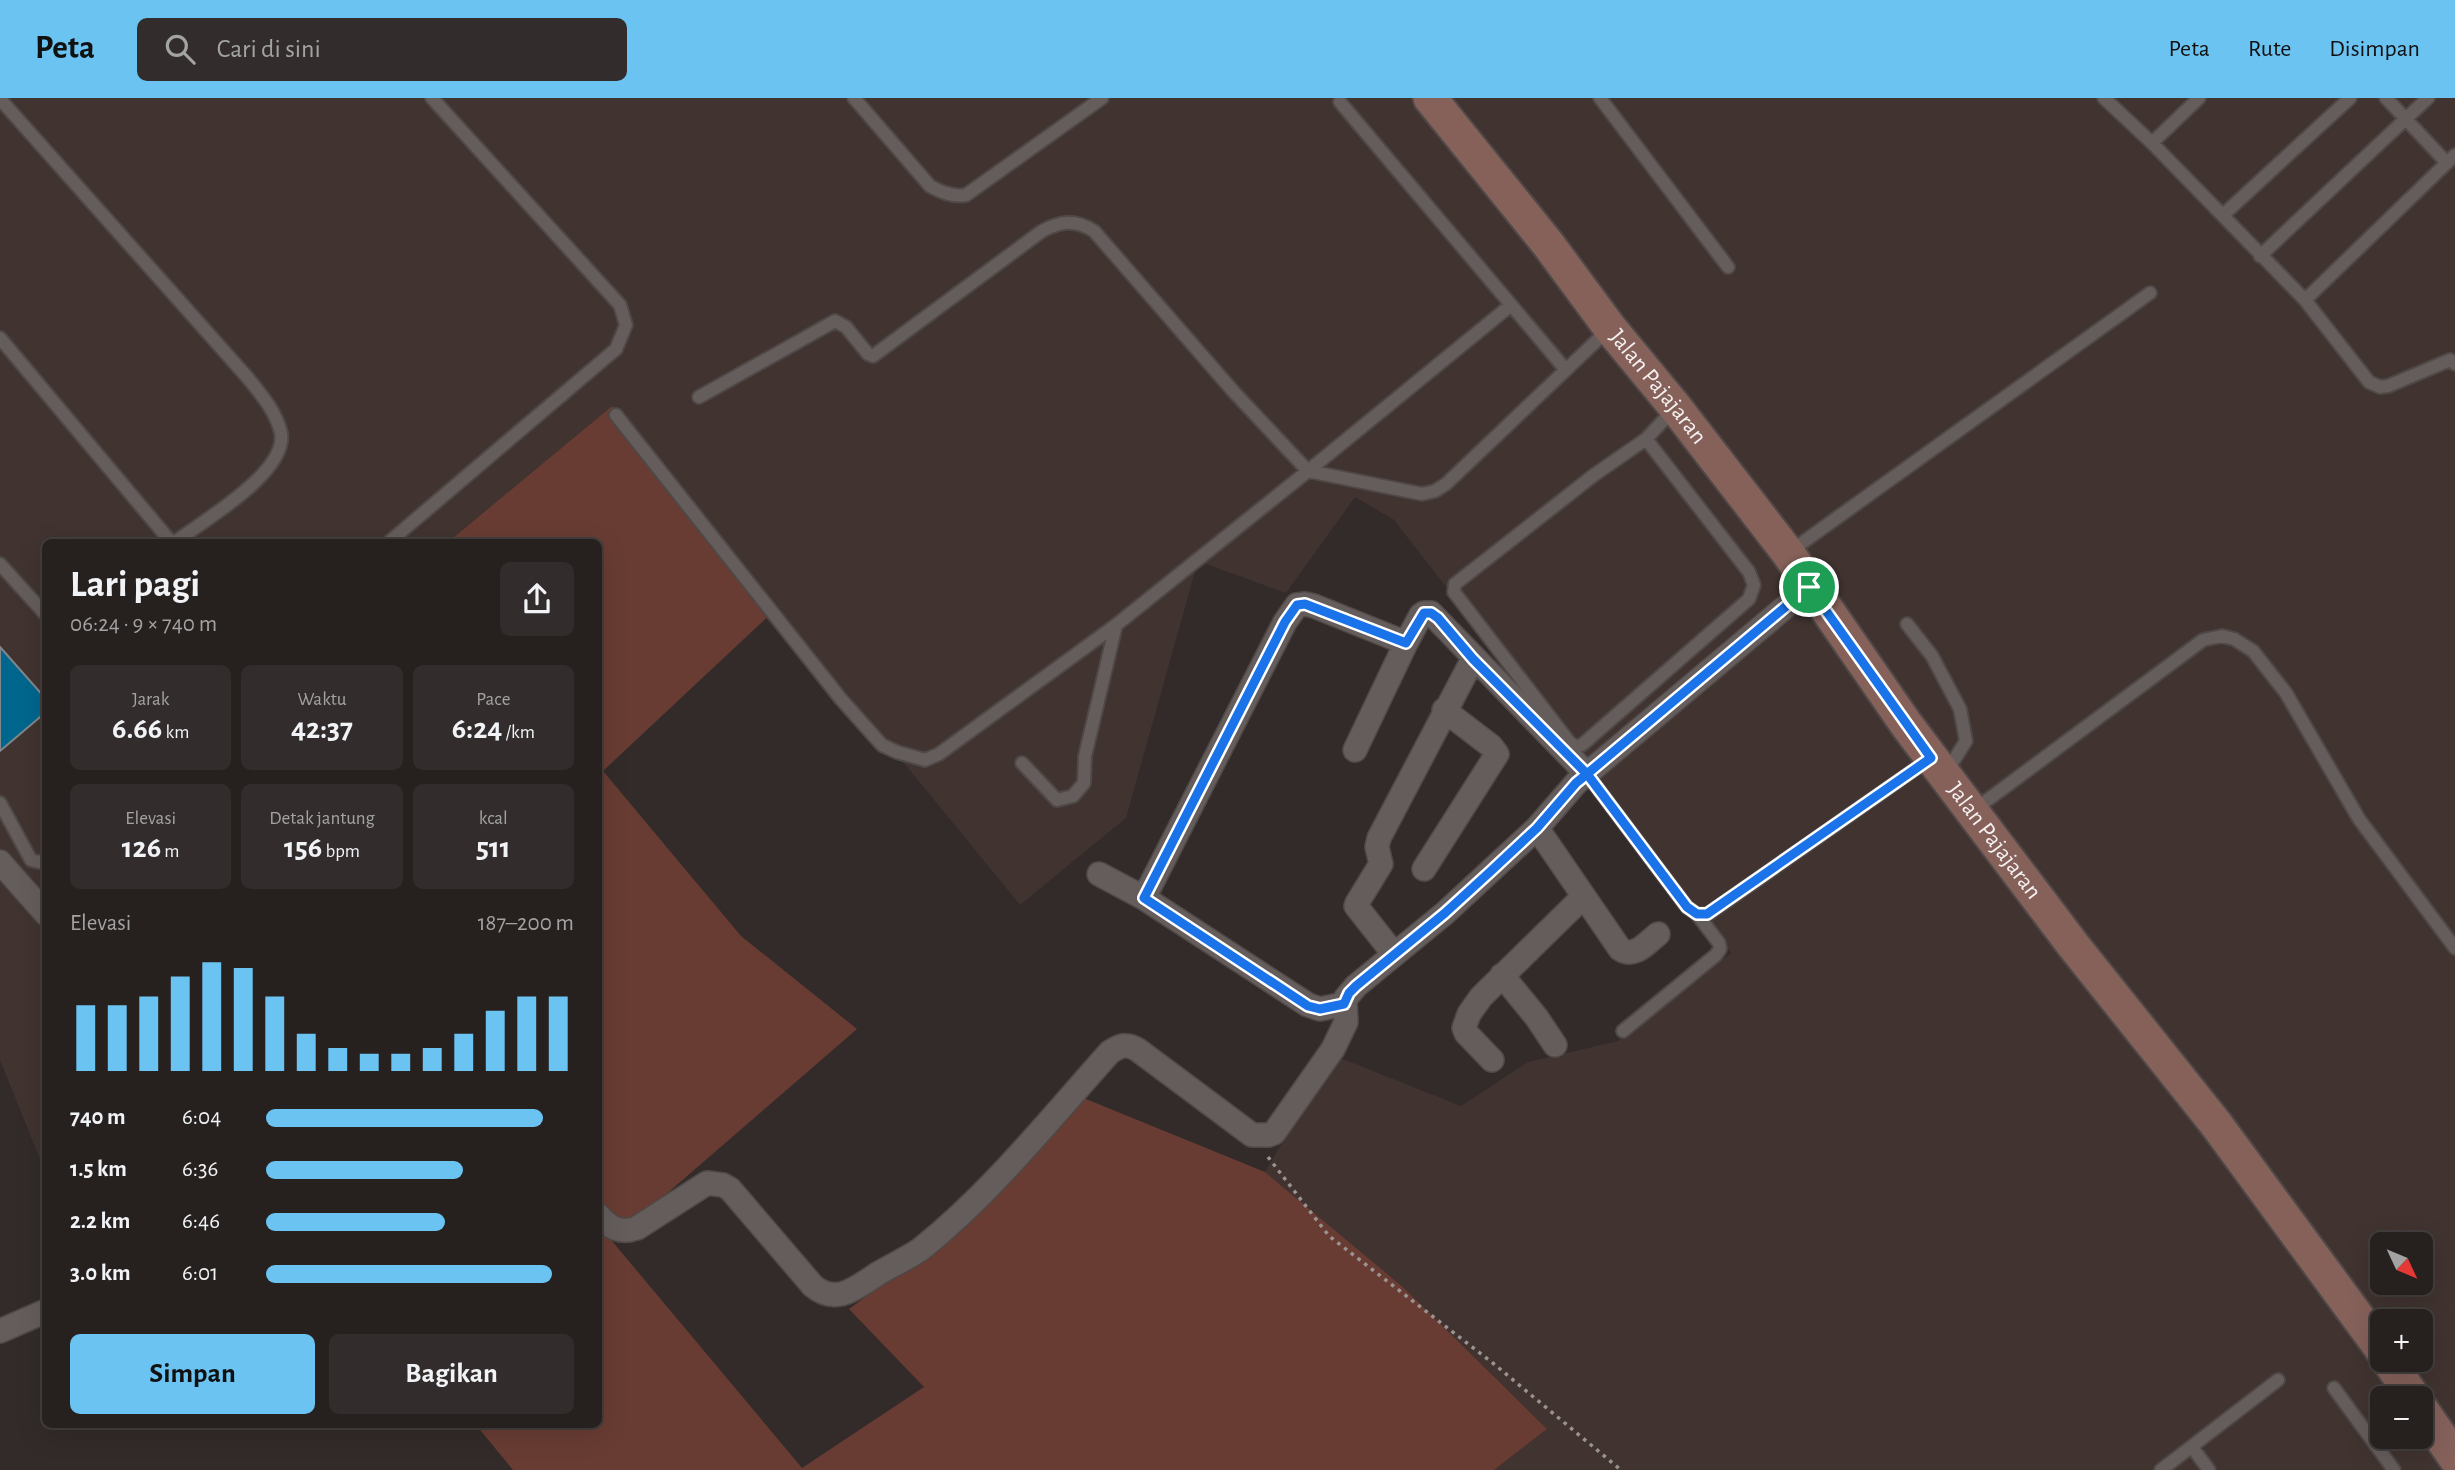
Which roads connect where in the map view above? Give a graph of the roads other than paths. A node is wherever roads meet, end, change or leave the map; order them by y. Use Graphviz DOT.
graph roads {
  1 [pos="432,98"];
  2 [pos="854,98"];
  3 [pos="1102,98"];
  4 [pos="1430,98"];
  5 [pos="1600,98"];
  6 [pos="2104,98"];
  7 [pos="2200,98"];
  8 [pos="2386,98"];
  9 [pos="2428,98"];
  10 [pos="0,99"];
  11 [pos="2348,99"];
  12 [pos="1340,102"];
  13 [pos="2405,120"];
  14 [pos="2152,143"];
  15 [pos="2451,159"];
  16 [pos="2223,215"];
  17 [pos="2260,256"];
  18 [pos="1728,267"];
  19 [pos="2150,293"];
  20 [pos="2305,300"];
  21 [pos="1511,304"];
  22 [pos="1610,328"];
  23 [pos="0,338"];
  24 [pos="2453,360"];
  25 [pos="1566,370"];
  26 [pos="699,397"];
  27 [pos="1676,408"];
  28 [pos="615,415"];
  29 [pos="1646,439"];
  30 [pos="1308,471"];
  31 [pos="170,539"];
  32 [pos="177,539"];
  33 [pos="393,539"];
  34 [pos="1788,554"];
  35 [pos="0,564"];
  36 [pos="1809,587"];
  37 [pos="42,611"];
  38 [pos="1908,624"];
  39 [pos="1116,625"];
  40 [pos="1406,643"];
  41 [pos="1473,659"];
  42 [pos="1444,710"];
  43 [pos="1355,750"];
  44 [pos="1022,763"];
  45 [pos="1936,764"];
  46 [pos="1587,774"];
  47 [pos="0,803"];
  48 [pos="1972,812"];
  49 [pos="1537,828"];
  50 [pos="42,861"];
  51 [pos="0,862"];
  52 [pos="1424,869"];
  53 [pos="1099,874"];
  54 [pos="1583,897"];
  55 [pos="1144,898"];
  56 [pos="42,909"];
  57 [pos="1697,914"];
  58 [pos="1658,934"];
  59 [pos="2455,948"];
  60 [pos="1394,954"];
  61 [pos="1502,975"];
  62 [pos="1344,1004"];
  63 [pos="1623,1031"];
  64 [pos="1555,1045"];
  65 [pos="1492,1060"];
  66 [pos="602,1219"];
  67 [pos="42,1313"];
  68 [pos="0,1331"];
  69 [pos="2370,1334"];
  70 [pos="2278,1380"];
  71 [pos="2334,1388"];
  72 [pos="2433,1426"];
  73 [pos="2192,1447"];
  74 [pos="2455,1458"];
  75 [pos="2161,1470"];
  76 [pos="2208,1470"];
  77 [pos="2394,1470"];
  1 -- 33 [label="lane"];
  2 -- 3 [label="lane"];
  4 -- 22 [label="main road, Jalan Pajajaran"];
  5 -- 18 [label="lane"];
  6 -- 14 [label="lane"];
  7 -- 14 [label="lane"];
  8 -- 13 [label="lane"];
  9 -- 13 [label="lane"];
  10 -- 32 [label="lane"];
  11 -- 16 [label="lane"];
  12 -- 21 [label="lane"];
  13 -- 15 [label="lane"];
  13 -- 17 [label="lane"];
  14 -- 16 [label="lane"];
  15 -- 20 [label="lane"];
  16 -- 17 [label="lane"];
  17 -- 20 [label="lane"];
  19 -- 34 [label="lane"];
  20 -- 24 [label="lane"];
  21 -- 25 [label="lane"];
  21 -- 30 [label="lane"];
  22 -- 25 [label="lane"];
  22 -- 27 [label="main road, Jalan Pajajaran"];
  23 -- 31 [label="lane"];
  25 -- 30 [label="lane"];
  26 -- 30 [label="lane"];
  27 -- 29 [label="lane"];
  27 -- 34 [label="main road, Jalan Pajajaran"];
  28 -- 39 [label="lane"];
  29 -- 29 [label="lane"];
  30 -- 39 [label="lane"];
  34 -- 36 [label="main road, Jalan Pajajaran"];
  35 -- 37 [label="lane"];
  36 -- 45 [label="main road, Jalan Pajajaran"];
  36 -- 46 [label="street"];
  38 -- 45 [label="lane"];
  39 -- 44 [label="lane"];
  40 -- 41 [label="street"];
  40 -- 43 [label="street"];
  40 -- 55 [label="street"];
  41 -- 42 [label="street"];
  41 -- 46 [label="street"];
  42 -- 52 [label="street"];
  42 -- 60 [label="street"];
  45 -- 48 [label="main road, Jalan Pajajaran"];
  45 -- 57 [label="lane"];
  46 -- 49 [label="street"];
  46 -- 57 [label="lane"];
  47 -- 50 [label="lane"];
  48 -- 59 [label="lane"];
  48 -- 69 [label="main road, Jalan Pajajaran"];
  49 -- 54 [label="street"];
  49 -- 60 [label="street"];
  51 -- 56 [label="street"];
  53 -- 55 [label="street"];
  54 -- 58 [label="street"];
  54 -- 61 [label="street"];
  55 -- 62 [label="street"];
  57 -- 63 [label="lane"];
  60 -- 62 [label="street"];
  61 -- 64 [label="street"];
  61 -- 65 [label="street"];
  62 -- 66 [label="street"];
  67 -- 68 [label="street"];
  70 -- 73 [label="lane"];
  71 -- 77 [label="lane"];
  72 -- 74 [label="main road"];
  73 -- 75 [label="lane"];
  73 -- 76 [label="lane"];
}
